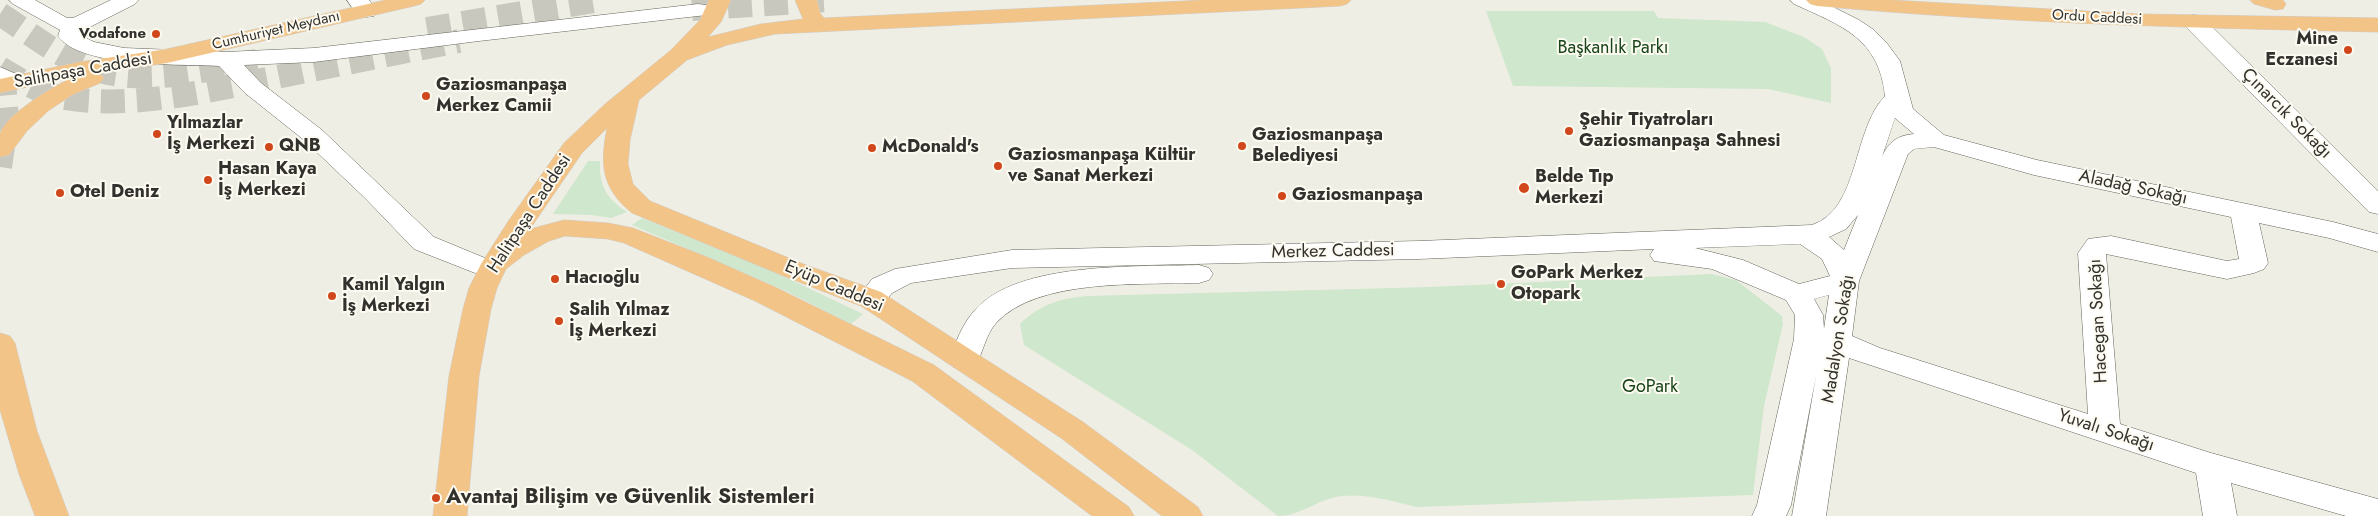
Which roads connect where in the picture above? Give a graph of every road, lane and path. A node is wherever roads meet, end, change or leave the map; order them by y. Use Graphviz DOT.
graph roads {
  1 [pos="20,0"];
  2 [pos="128,0"];
  3 [pos="414,0"];
  4 [pos="720,0"];
  5 [pos="806,0"];
  6 [pos="1340,0"];
  7 [pos="1801,0"];
  8 [pos="1817,0"];
  9 [pos="2099,0"];
  10 [pos="2268,2"];
  11 [pos="362,5"];
  12 [pos="2378,7"];
  13 [pos="2185,8"];
  14 [pos="698,10"];
  15 [pos="818,24"];
  16 [pos="76,25"];
  17 [pos="2378,25"];
  18 [pos="679,55"];
  19 [pos="167,56"];
  20 [pos="225,59"];
  21 [pos="141,62"];
  22 [pos="5,81"];
  23 [pos="628,96"];
  24 [pos="1897,98"];
  25 [pos="1935,140"];
  26 [pos="0,150"];
  27 [pos="2378,206"];
  28 [pos="2243,211"];
  29 [pos="2378,215"];
  30 [pos="2333,230"];
  31 [pos="1804,235"];
  32 [pos="1764,236"];
  33 [pos="2378,243"];
  34 [pos="1540,252"];
  35 [pos="1491,254"];
  36 [pos="485,264"];
  37 [pos="1762,276"];
  38 [pos="1845,281"];
  39 [pos="1797,294"];
  40 [pos="871,298"];
  41 [pos="1836,341"];
  42 [pos="0,343"];
  43 [pos="867,345"];
  44 [pos="964,360"];
  45 [pos="2105,430"];
  46 [pos="1788,440"];
  47 [pos="1821,451"];
  48 [pos="2210,465"];
  49 [pos="2378,512"];
  50 [pos="52,516"];
  51 [pos="450,516"];
  52 [pos="1117,516"];
  53 [pos="1186,516"];
  54 [pos="1769,516"];
  55 [pos="1809,516"];
  56 [pos="2220,516"];
  1 -- 16 [label="street"];
  2 -- 16 [label="street"];
  3 -- 11 [label="main road, Cumhuriyet Meydanı"];
  4 -- 18 [label="main road, Halitpaşa Caddesi"];
  5 -- 15 [label="main road"];
  6 -- 15 [label="main road"];
  7 -- 24 [label="street"];
  8 -- 13 [label="main road, Ordu Caddesi"];
  9 -- 13 [label="main road, Ordu Caddesi"];
  10 -- 12 [label="main road, Ordu Caddesi"];
  10 -- 13 [label="main road, Ordu Caddesi"];
  11 -- 19 [label="main road, Cumhuriyet Meydanı"];
  13 -- 17 [label="main road, Ordu Caddesi"];
  13 -- 27 [label="street, Çınarcık Sokağı"];
  14 -- 20 [label="street"];
  15 -- 18 [label="main road"];
  16 -- 19 [label="street"];
  18 -- 23 [label="main road, Halitpaşa Caddesi"];
  19 -- 20 [label="street"];
  19 -- 21 [label="main road, Salihpaşa Caddesi"];
  20 -- 36 [label="street"];
  21 -- 22 [label="main road, Salihpaşa Caddesi"];
  21 -- 26 [label="main road"];
  23 -- 36 [label="main road, Halitpaşa Caddesi"];
  23 -- 40 [label="main road, Eyüp Caddesi"];
  24 -- 25 [label="street"];
  24 -- 31 [label="street"];
  25 -- 28 [label="street, Aladağ Sokağı"];
  25 -- 38 [label="street, Madalyon Sokağı"];
  28 -- 30 [label="street, Aladağ Sokağı"];
  28 -- 45 [label="street, Hacegan Sokağı"];
  29 -- 30 [label="street"];
  30 -- 33 [label="street, Aladağ Sokağı"];
  31 -- 32 [label="street, Merkez Caddesi"];
  31 -- 38 [label="street"];
  32 -- 34 [label="street, Merkez Caddesi"];
  32 -- 37 [label="street"];
  34 -- 35 [label="street, Merkez Caddesi"];
  34 -- 37 [label="street, Merkez Caddesi"];
  35 -- 40 [label="street, Merkez Caddesi"];
  35 -- 44 [label="street, Merkez Caddesi"];
  36 -- 43 [label="main road, Eyüp Caddesi"];
  36 -- 51 [label="main road, Halitpaşa Caddesi"];
  37 -- 39 [label="street, Merkez Caddesi"];
  38 -- 39 [label="street"];
  38 -- 41 [label="street, Madalyon Sokağı"];
  39 -- 46 [label="street, Madalyon Sokağı"];
  40 -- 43 [label="main road"];
  40 -- 44 [label="main road, Eyüp Caddesi"];
  41 -- 45 [label="street, Yuvalı Sokağı"];
  41 -- 47 [label="street, Madalyon Sokağı"];
  42 -- 50 [label="main road"];
  43 -- 52 [label="main road, Eyüp Caddesi"];
  44 -- 53 [label="main road, Eyüp Caddesi"];
  45 -- 48 [label="street, Yuvalı Sokağı"];
  46 -- 47 [label="street"];
  46 -- 54 [label="street, Madalyon Sokağı"];
  47 -- 55 [label="street, Madalyon Sokağı"];
  48 -- 49 [label="street, Yuvalı Sokağı"];
  48 -- 56 [label="street"];
}
